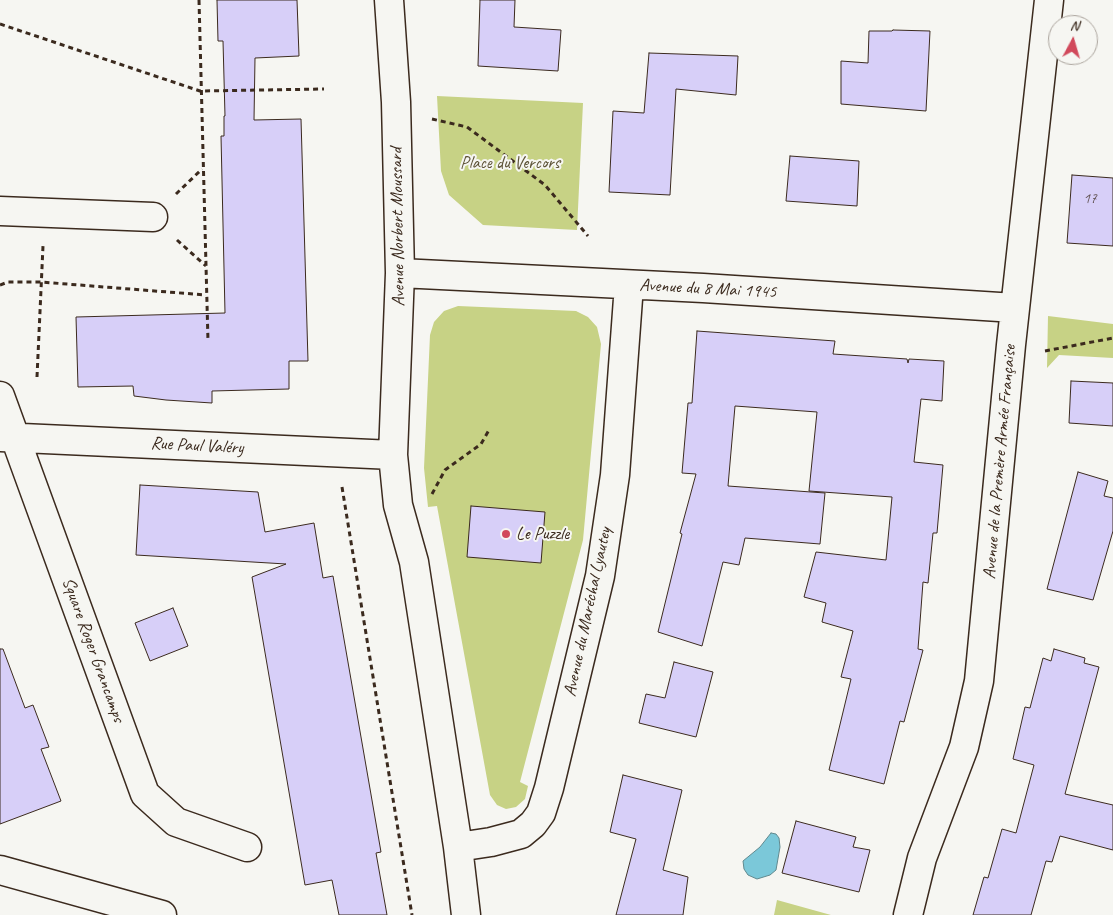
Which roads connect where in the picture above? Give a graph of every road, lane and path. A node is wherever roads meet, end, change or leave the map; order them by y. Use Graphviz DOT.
graph roads {
  1 [pos="199,0"];
  2 [pos="389,0"];
  3 [pos="1049,0"];
  4 [pos="0,24"];
  5 [pos="324,88"];
  6 [pos="200,91"];
  7 [pos="432,119"];
  8 [pos="0,211"];
  9 [pos="46,213"];
  10 [pos="153,217"];
  11 [pos="588,236"];
  12 [pos="400,273"];
  13 [pos="41,282"];
  14 [pos="0,285"];
  15 [pos="629,285"];
  16 [pos="206,295"];
  17 [pos="1015,308"];
  18 [pos="1113,338"];
  19 [pos="208,341"];
  20 [pos="1011,345"];
  21 [pos="37,377"];
  22 [pos="0,396"];
  23 [pos="489,430"];
  24 [pos="8,437"];
  25 [pos="393,455"];
  26 [pos="342,483"];
  27 [pos="431,497"];
  28 [pos="247,847"];
  29 [pos="458,847"];
  30 [pos="0,870"];
  31 [pos="162,915"];
  32 [pos="412,915"];
  33 [pos="466,915"];
  34 [pos="908,915"];
  1 -- 6 [label="path"];
  2 -- 12 [label="street, Avenue Norbert Moussard"];
  3 -- 17 [label="street, Avenue de la Premère Armée Française"];
  4 -- 6 [label="path"];
  5 -- 6 [label="path"];
  6 -- 16 [label="path"];
  7 -- 11 [label="path"];
  8 -- 9 [label="street"];
  9 -- 10 [label="street"];
  9 -- 13 [label="path"];
  12 -- 15 [label="street, Avenue du 8 Mai 1945"];
  12 -- 25 [label="street, Avenue Norbert Moussard"];
  13 -- 14 [label="path"];
  13 -- 16 [label="path"];
  13 -- 21 [label="path"];
  15 -- 17 [label="street, Avenue du 8 Mai 1945"];
  15 -- 29 [label="street, Avenue du Maréchal Lyautey"];
  16 -- 19 [label="path"];
  17 -- 20 [label="street, Avenue de la Premère Armée Française"];
  18 -- 20 [label="path"];
  20 -- 34 [label="street, Avenue de la Premère Armée Française"];
  22 -- 24 [label="street, Square Roger Grancamps"];
  23 -- 27 [label="path"];
  24 -- 25 [label="street, Rue Paul Valéry"];
  24 -- 28 [label="street, Square Roger Grancamps"];
  25 -- 29 [label="street"];
  26 -- 32 [label="path"];
  29 -- 33 [label="street"];
  30 -- 31 [label="street"];
}
